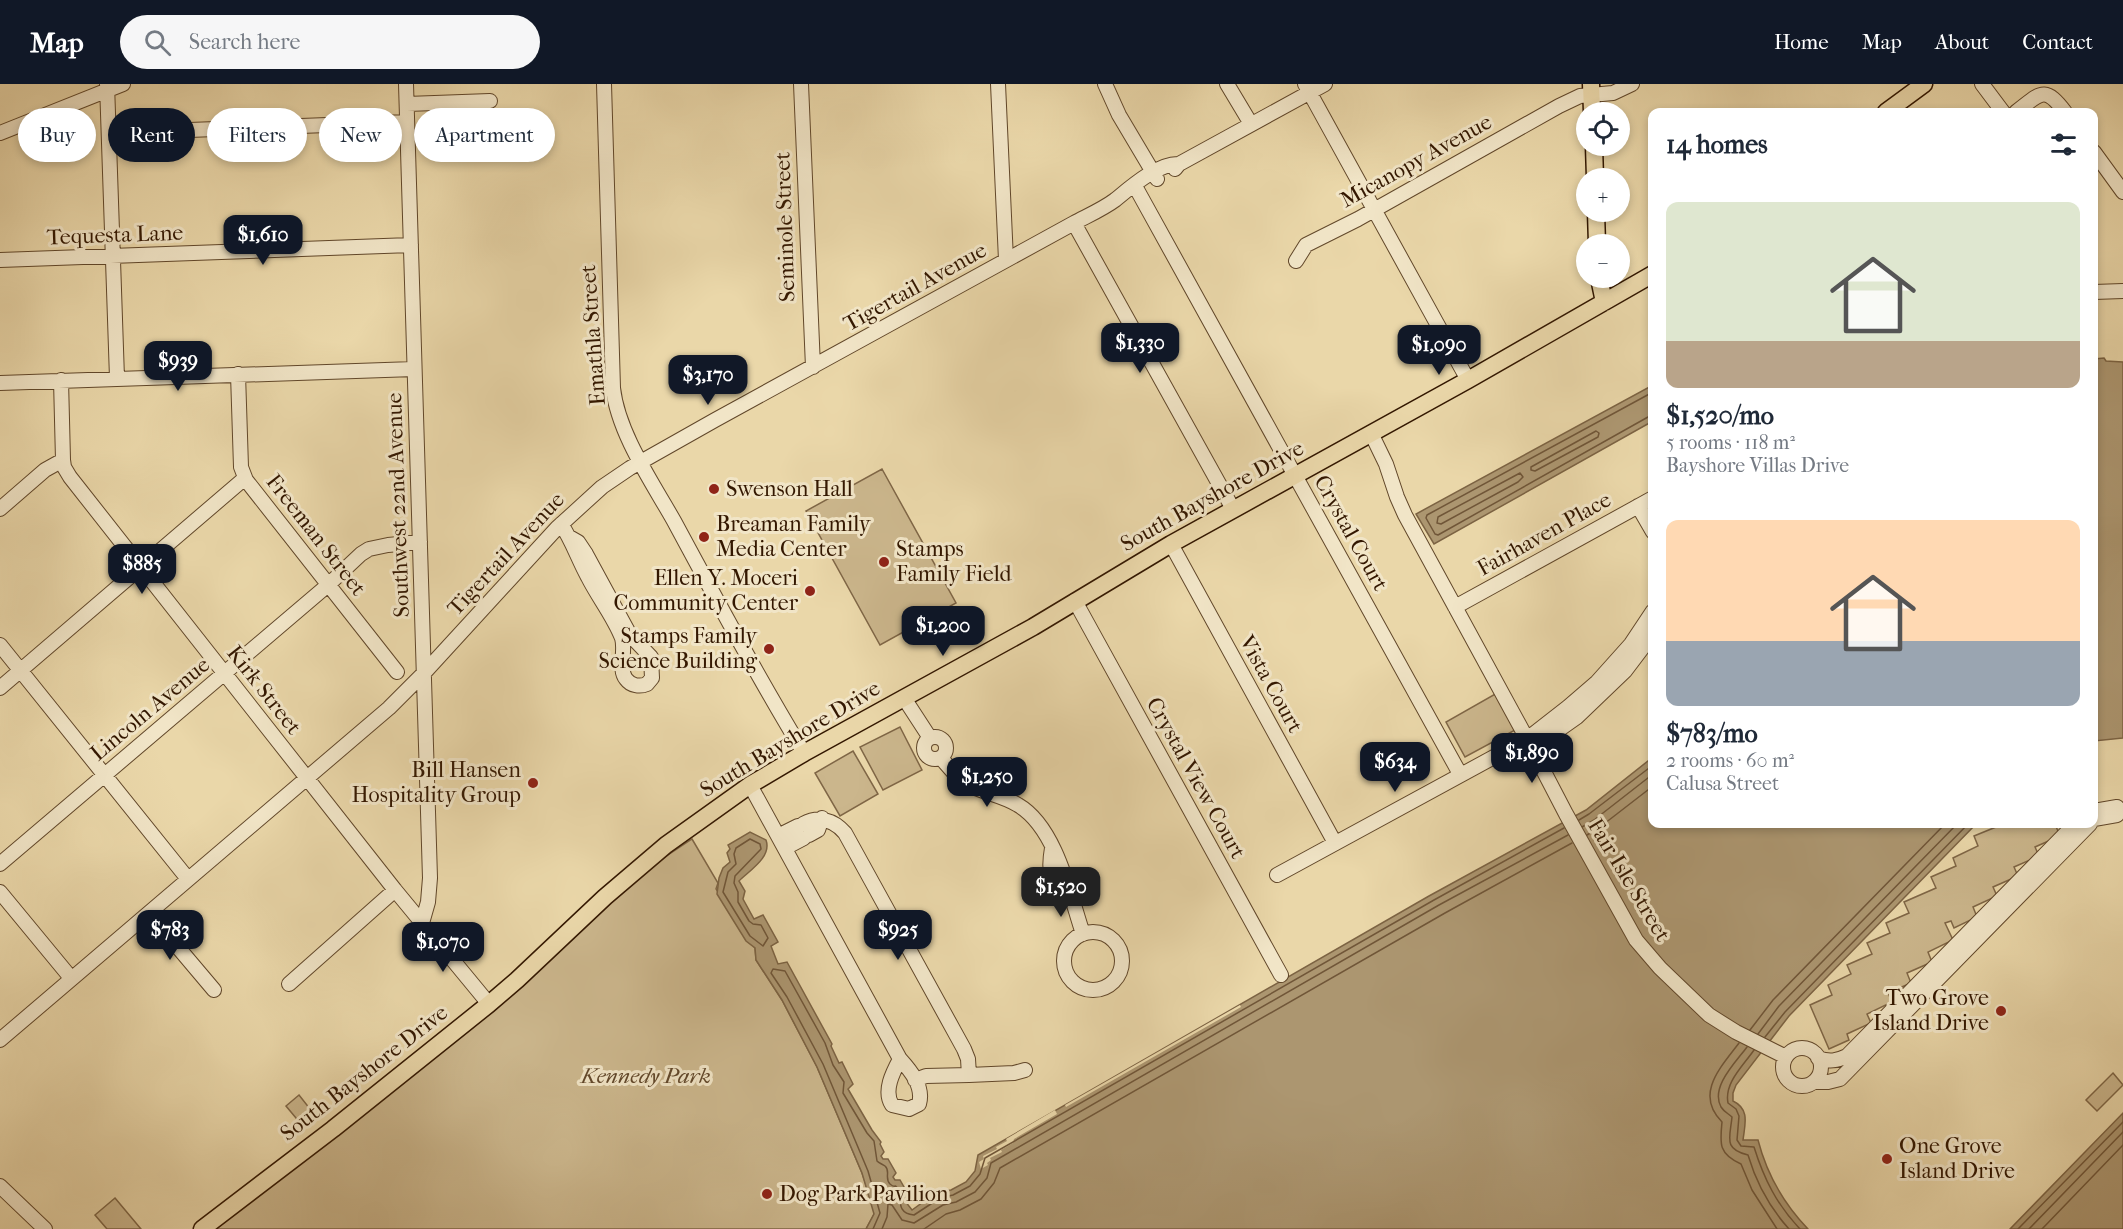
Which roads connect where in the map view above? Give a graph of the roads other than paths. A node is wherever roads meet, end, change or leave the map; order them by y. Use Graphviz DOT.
graph roads {
  1 [pos="123,84"];
  2 [pos="406,84"];
  3 [pos="604,84"];
  4 [pos="801,84"];
  5 [pos="998,84"];
  6 [pos="1105,84"];
  7 [pos="1227,84"];
  8 [pos="1325,84"];
  9 [pos="1632,84"];
  10 [pos="1924,84"];
  11 [pos="1982,84"];
  12 [pos="107,87"];
  13 [pos="1307,88"];
  14 [pos="1592,89"];
  15 [pos="490,101"];
  16 [pos="407,104"];
  17 [pos="1891,108"];
  18 [pos="2000,108"];
  19 [pos="2022,108"];
  20 [pos="2062,108"];
  21 [pos="108,110"];
  22 [pos="407,122"];
  23 [pos="1251,124"];
  24 [pos="195,130"];
  25 [pos="0,133"];
  26 [pos="2098,158"];
  27 [pos="110,162"];
  28 [pos="1155,176"];
  29 [pos="1137,189"];
  30 [pos="2123,192"];
  31 [pos="1374,208"];
  32 [pos="1074,223"];
  33 [pos="411,245"];
  34 [pos="113,256"];
  35 [pos="0,260"];
  36 [pos="1006,260"];
  37 [pos="1296,261"];
  38 [pos="1648,277"];
  39 [pos="1601,288"];
  40 [pos="2123,291"];
  41 [pos="2098,292"];
  42 [pos="1604,302"];
  43 [pos="813,367"];
  44 [pos="414,369"];
  45 [pos="238,374"];
  46 [pos="117,378"];
  47 [pos="61,380"];
  48 [pos="1468,380"];
  49 [pos="0,382"];
  50 [pos="1371,434"];
  51 [pos="63,460"];
  52 [pos="641,462"];
  53 [pos="1295,475"];
  54 [pos="244,478"];
  55 [pos="1648,501"];
  56 [pos="1638,506"];
  57 [pos="0,509"];
  58 [pos="1233,509"];
  59 [pos="1648,523"];
  60 [pos="561,524"];
  61 [pos="571,538"];
  62 [pos="420,542"];
  63 [pos="1171,544"];
  64 [pos="141,568"];
  65 [pos="328,585"];
  66 [pos="1075,601"];
  67 [pos="1455,607"];
  68 [pos="1648,618"];
  69 [pos="423,633"];
  70 [pos="1648,641"];
  71 [pos="449,644"];
  72 [pos="0,645"];
  73 [pos="20,670"];
  74 [pos="397,672"];
  75 [pos="424,673"];
  76 [pos="224,674"];
  77 [pos="0,688"];
  78 [pos="400,697"];
  79 [pos="904,698"];
  80 [pos="425,707"];
  81 [pos="1527,739"];
  82 [pos="804,753"];
  83 [pos="1460,774"];
  84 [pos="105,775"];
  85 [pos="307,778"];
  86 [pos="750,785"];
  87 [pos="2098,810"];
  88 [pos="2098,818"];
  89 [pos="2071,828"];
  90 [pos="2086,828"];
  91 [pos="781,842"];
  92 [pos="1335,843"];
  93 [pos="0,864"];
  94 [pos="1277,875"];
  95 [pos="188,879"];
  96 [pos="395,890"];
  97 [pos="0,892"];
  98 [pos="149,913"];
  99 [pos="422,923"];
  100 [pos="1083,934"];
  101 [pos="1281,975"];
  102 [pos="71,978"];
  103 [pos="289,984"];
  104 [pos="214,990"];
  105 [pos="489,1004"];
  106 [pos="0,1040"];
  107 [pos="1786,1058"];
  108 [pos="1818,1058"];
  109 [pos="900,1059"];
  110 [pos="1025,1070"];
  111 [pos="969,1075"];
  112 [pos="915,1080"];
  113 [pos="1814,1082"];
  114 [pos="0,1186"];
  115 [pos="45,1229"];
  116 [pos="202,1229"];
  1 -- 12 [label="street"];
  2 -- 16 [label="street, Southwest 22nd Avenue"];
  3 -- 52 [label="street, Emathla Street"];
  4 -- 43 [label="street, Seminole Street"];
  5 -- 36 [label="street"];
  6 -- 28 [label="street"];
  7 -- 23 [label="street"];
  8 -- 13 [label="street, Tigertail Avenue"];
  9 -- 14 [label="street, Micanopy Avenue"];
  10 -- 17 [label="main road"];
  11 -- 18 [label="street"];
  12 -- 21 [label="street"];
  12 -- 25 [label="street"];
  13 -- 23 [label="street, Tigertail Avenue"];
  13 -- 31 [label="street"];
  14 -- 31 [label="street, Micanopy Avenue"];
  15 -- 16 [label="street"];
  16 -- 22 [label="street, Southwest 22nd Avenue"];
  19 -- 20 [label="street"];
  22 -- 24 [label="street"];
  22 -- 33 [label="street, Southwest 22nd Avenue"];
  23 -- 28 [label="street, Tigertail Avenue"];
  26 -- 30 [label="street"];
  27 -- 34 [label="street"];
  28 -- 29 [label="street, Tigertail Avenue"];
  29 -- 32 [label="street, Tigertail Avenue"];
  29 -- 53 [label="street, Crystal Court"];
  31 -- 37 [label="street, Micanopy Avenue"];
  31 -- 48 [label="street"];
  32 -- 36 [label="street, Tigertail Avenue"];
  32 -- 58 [label="street"];
  33 -- 34 [label="street, Tequesta Lane"];
  33 -- 44 [label="street, Southwest 22nd Avenue"];
  34 -- 35 [label="street, Tequesta Lane"];
  34 -- 46 [label="street"];
  36 -- 43 [label="street, Tigertail Avenue"];
  38 -- 42 [label="main road, South Bayshore Drive"];
  39 -- 42 [label="main road"];
  40 -- 41 [label="street"];
  42 -- 48 [label="main road, South Bayshore Drive"];
  43 -- 52 [label="street, Tigertail Avenue"];
  44 -- 45 [label="street"];
  44 -- 62 [label="street, Southwest 22nd Avenue"];
  45 -- 46 [label="street"];
  45 -- 54 [label="street, Freeman Street"];
  46 -- 47 [label="street"];
  47 -- 49 [label="street"];
  47 -- 51 [label="street, Kirk Street"];
  48 -- 50 [label="main road, South Bayshore Drive"];
  50 -- 53 [label="main road, South Bayshore Drive"];
  50 -- 67 [label="street, Fair Isle Street"];
  51 -- 57 [label="street"];
  51 -- 64 [label="street, Kirk Street"];
  52 -- 60 [label="street, Tigertail Avenue"];
  52 -- 82 [label="street, Emathla Street"];
  53 -- 58 [label="main road, South Bayshore Drive"];
  53 -- 83 [label="street, Crystal Court"];
  54 -- 64 [label="street"];
  54 -- 65 [label="street, Freeman Street"];
  55 -- 56 [label="street, Fairhaven Place"];
  56 -- 59 [label="street"];
  56 -- 67 [label="street, Fairhaven Place"];
  58 -- 63 [label="main road, South Bayshore Drive"];
  60 -- 61 [label="street"];
  60 -- 71 [label="street, Tigertail Avenue"];
  61 -- 61 [label="street"];
  62 -- 65 [label="street, Lincoln Avenue"];
  62 -- 69 [label="street, Southwest 22nd Avenue"];
  63 -- 66 [label="main road, South Bayshore Drive"];
  63 -- 92 [label="street, Vista Court"];
  64 -- 73 [label="street"];
  64 -- 76 [label="street, Kirk Street"];
  65 -- 74 [label="street, Freeman Street"];
  65 -- 76 [label="street, Lincoln Avenue"];
  66 -- 79 [label="main road, South Bayshore Drive"];
  66 -- 101 [label="street, Crystal View Court"];
  67 -- 81 [label="street, Fair Isle Street"];
  68 -- 81 [label="street"];
  69 -- 71 [label="street"];
  69 -- 75 [label="street, Southwest 22nd Avenue"];
  70 -- 81 [label="street"];
  71 -- 75 [label="street, Tigertail Avenue"];
  72 -- 73 [label="street"];
  73 -- 77 [label="street"];
  73 -- 84 [label="street"];
  75 -- 78 [label="street, Tigertail Avenue"];
  75 -- 80 [label="street, Southwest 22nd Avenue"];
  76 -- 84 [label="street, Lincoln Avenue"];
  76 -- 85 [label="street, Kirk Street"];
  78 -- 80 [label="street"];
  78 -- 85 [label="street, Tigertail Avenue"];
  79 -- 82 [label="main road, South Bayshore Drive"];
  79 -- 100 [label="street"];
  80 -- 99 [label="street, Southwest 22nd Avenue"];
  81 -- 83 [label="street"];
  81 -- 107 [label="street, Fair Isle Street"];
  82 -- 86 [label="main road, South Bayshore Drive"];
  83 -- 92 [label="street"];
  84 -- 93 [label="street, Lincoln Avenue"];
  84 -- 95 [label="street"];
  85 -- 95 [label="street, Tigertail Avenue"];
  85 -- 96 [label="street, Kirk Street"];
  86 -- 91 [label="street"];
  86 -- 105 [label="main road, South Bayshore Drive"];
  87 -- 88 [label="street"];
  89 -- 108 [label="street"];
  90 -- 113 [label="street"];
  91 -- 109 [label="street"];
  91 -- 111 [label="street"];
  92 -- 94 [label="street"];
  95 -- 98 [label="street, Tigertail Avenue"];
  96 -- 99 [label="street, Kirk Street"];
  96 -- 103 [label="street"];
  97 -- 102 [label="street"];
  98 -- 102 [label="street, Tigertail Avenue"];
  98 -- 104 [label="street"];
  99 -- 105 [label="street, Kirk Street"];
  100 -- 100 [label="street"];
  102 -- 106 [label="street, Tigertail Avenue"];
  105 -- 116 [label="main road, South Bayshore Drive"];
  107 -- 108 [label="street"];
  107 -- 113 [label="street"];
  108 -- 113 [label="street"];
  109 -- 112 [label="street"];
  109 -- 112 [label="street"];
  110 -- 111 [label="street"];
  111 -- 112 [label="street"];
  114 -- 115 [label="street"];
}
